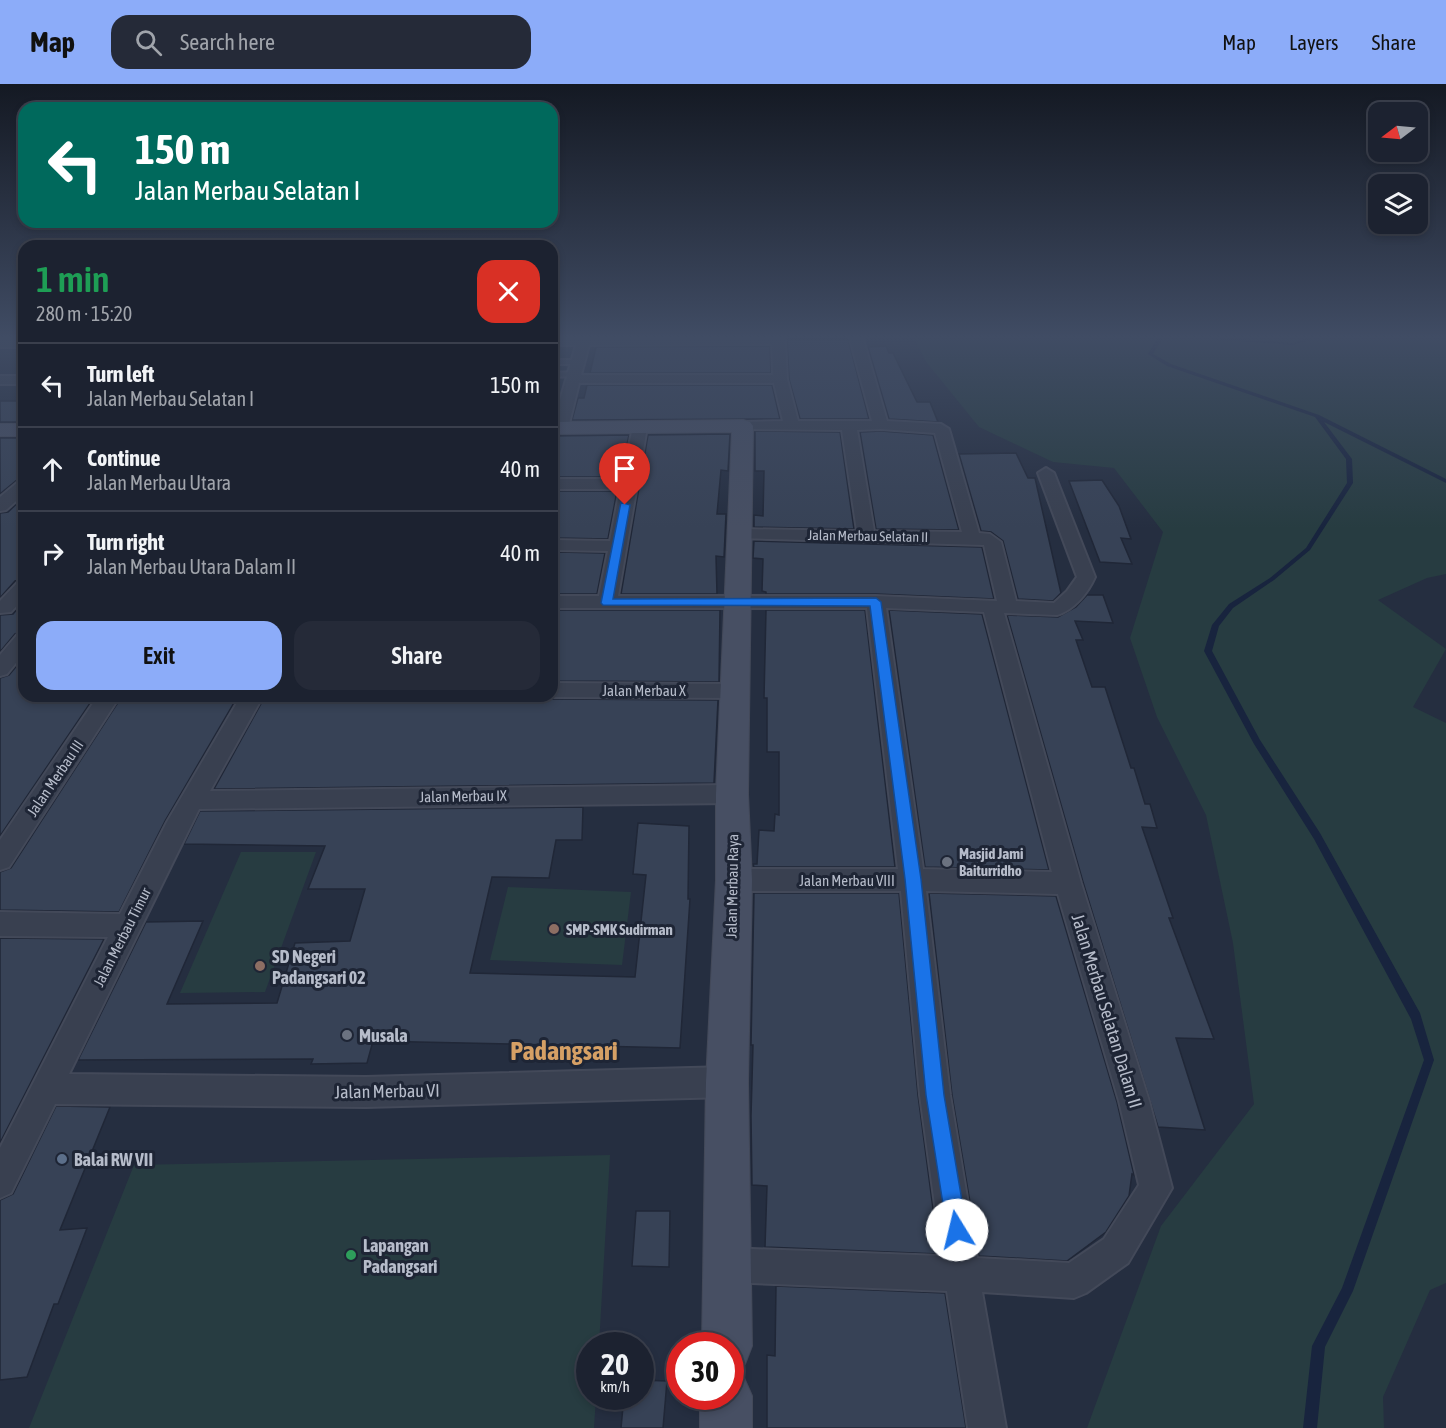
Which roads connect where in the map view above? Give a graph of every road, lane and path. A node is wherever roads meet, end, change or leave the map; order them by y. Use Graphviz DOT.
graph roads {
  1 [pos="565,402"];
  2 [pos="786,402"];
  3 [pos="874,402"];
  4 [pos="558,422"];
  5 [pos="849,425"];
  6 [pos="881,425"];
  7 [pos="743,426"];
  8 [pos="792,426"];
  9 [pos="640,427"];
  10 [pos="558,428"];
  11 [pos="0,430"];
  12 [pos="18,430"];
  13 [pos="1046,473"];
  14 [pos="558,484"];
  15 [pos="629,484"];
  16 [pos="18,490"];
  17 [pos="0,506"];
  18 [pos="741,534"];
  19 [pos="866,536"];
  20 [pos="972,537"];
  21 [pos="992,543"];
  22 [pos="558,545"];
  23 [pos="617,546"];
  24 [pos="18,593"];
  25 [pos="558,602"];
  26 [pos="876,602"];
  27 [pos="607,603"];
  28 [pos="737,603"];
  29 [pos="1000,606"];
  30 [pos="2,608"];
  31 [pos="18,608"];
  32 [pos="18,647"];
  33 [pos="0,669"];
  34 [pos="558,690"];
  35 [pos="737,691"];
  36 [pos="105,702"];
  37 [pos="249,702"];
  38 [pos="732,794"];
  39 [pos="193,800"];
  40 [pos="0,860"];
  41 [pos="913,879"];
  42 [pos="734,880"];
  43 [pos="1068,883"];
  44 [pos="0,924"];
  45 [pos="128,926"];
  46 [pos="727,1082"];
  47 [pos="46,1089"];
  48 [pos="0,1182"];
  49 [pos="727,1265"];
  50 [pos="962,1274"];
  51 [pos="727,1332"];
  52 [pos="726,1410"];
  53 [pos="726,1428"];
  54 [pos="987,1428"];
  1 -- 4 [label="street"];
  2 -- 8 [label="street"];
  3 -- 6 [label="street"];
  5 -- 6 [label="street"];
  5 -- 8 [label="street"];
  5 -- 19 [label="street"];
  6 -- 20 [label="street"];
  7 -- 8 [label="street"];
  7 -- 9 [label="street"];
  7 -- 18 [label="street, Jalan Merbau Raya"];
  9 -- 10 [label="street"];
  9 -- 15 [label="street"];
  11 -- 12 [label="street"];
  13 -- 29 [label="street"];
  14 -- 15 [label="street"];
  15 -- 23 [label="street"];
  16 -- 17 [label="street"];
  18 -- 19 [label="street, Jalan Merbau Selatan II"];
  18 -- 28 [label="street, Jalan Merbau Raya"];
  19 -- 20 [label="street, Jalan Merbau Selatan II"];
  20 -- 21 [label="street, Jalan Merbau Selatan II"];
  21 -- 29 [label="street, Jalan Merbau Selatan Dalam II"];
  22 -- 23 [label="street"];
  23 -- 27 [label="street"];
  24 -- 30 [label="street"];
  25 -- 27 [label="street"];
  26 -- 28 [label="street"];
  26 -- 29 [label="street"];
  26 -- 41 [label="street"];
  27 -- 28 [label="street"];
  28 -- 35 [label="street, Jalan Merbau Raya"];
  29 -- 43 [label="street, Jalan Merbau Selatan Dalam II"];
  30 -- 31 [label="street"];
  32 -- 33 [label="street"];
  34 -- 35 [label="street, Jalan Merbau X"];
  35 -- 38 [label="street, Jalan Merbau Raya"];
  36 -- 40 [label="street, Jalan Merbau III"];
  37 -- 39 [label="street, Jalan Merbau Timur"];
  38 -- 39 [label="street, Jalan Merbau IX"];
  38 -- 42 [label="street, Jalan Merbau Raya"];
  39 -- 45 [label="street, Jalan Merbau Timur"];
  41 -- 42 [label="street, Jalan Merbau VIII"];
  41 -- 43 [label="street, Jalan Merbau VIII"];
  41 -- 50 [label="street"];
  42 -- 46 [label="street, Jalan Merbau Raya"];
  43 -- 50 [label="street, Jalan Merbau Selatan Dalam II"];
  44 -- 45 [label="street"];
  45 -- 47 [label="street, Jalan Merbau Timur"];
  46 -- 47 [label="street, Jalan Merbau VI"];
  46 -- 49 [label="street, Jalan Merbau Raya"];
  47 -- 48 [label="street, Jalan Merbau Timur"];
  49 -- 50 [label="street, Jalan Merbau Selatan Dalam II"];
  49 -- 51 [label="street, Jalan Merbau Raya"];
  50 -- 54 [label="street"];
  52 -- 53 [label="street"];
}
